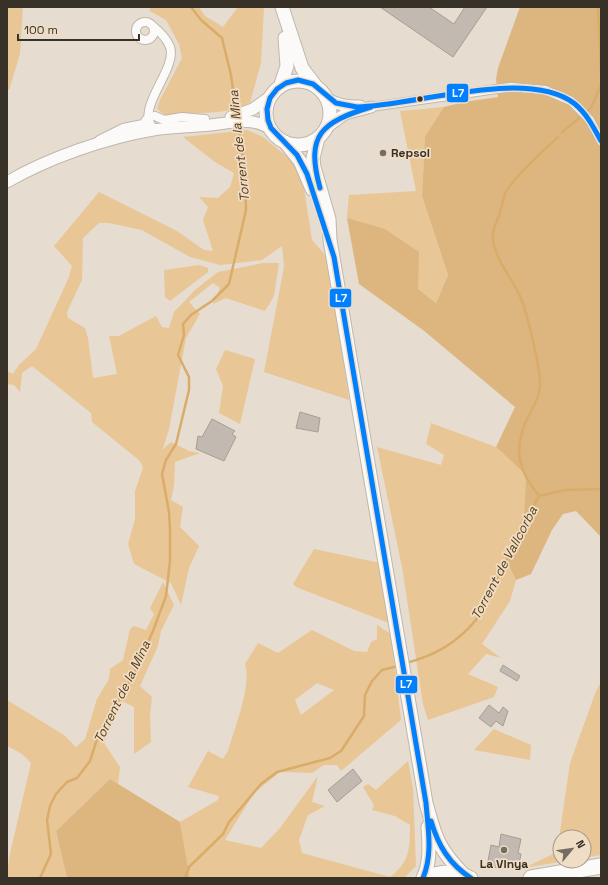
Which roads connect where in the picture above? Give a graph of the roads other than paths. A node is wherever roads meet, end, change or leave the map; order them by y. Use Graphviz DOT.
graph roads {
  1 [pos="275,7"];
  2 [pos="282,7"];
  3 [pos="153,26"];
  4 [pos="163,37"];
  5 [pos="150,39"];
  6 [pos="316,86"];
  7 [pos="275,92"];
  8 [pos="326,98"];
  9 [pos="371,107"];
  10 [pos="152,116"];
  11 [pos="205,119"];
  12 [pos="326,127"];
  13 [pos="153,128"];
  14 [pos="272,130"];
  15 [pos="318,138"];
  16 [pos="601,141"];
  17 [pos="285,142"];
  18 [pos="86,148"];
  19 [pos="7,182"];
  20 [pos="330,240"];
  21 [pos="426,803"];
  22 [pos="601,866"];
  23 [pos="467,876"];
  24 [pos="424,878"];
  25 [pos="531,878"];
  1 -- 7 [label="main road"];
  2 -- 6 [label="main road"];
  3 -- 4 [label="street"];
  3 -- 5 [label="street"];
  3 -- 5 [label="street"];
  4 -- 5 [label="street"];
  4 -- 10 [label="street"];
  6 -- 7 [label="main road"];
  6 -- 8 [label="main road"];
  7 -- 11 [label="street"];
  7 -- 14 [label="main road"];
  8 -- 9 [label="street"];
  8 -- 12 [label="main road"];
  9 -- 12 [label="street"];
  9 -- 16 [label="street"];
  10 -- 11 [label="street"];
  10 -- 13 [label="street"];
  10 -- 18 [label="street"];
  11 -- 13 [label="street"];
  12 -- 15 [label="main road"];
  13 -- 14 [label="street"];
  13 -- 18 [label="street"];
  14 -- 17 [label="main road"];
  15 -- 17 [label="main road"];
  15 -- 20 [label="main road"];
  17 -- 20 [label="main road"];
  18 -- 19 [label="street"];
  20 -- 21 [label="main road"];
  21 -- 23 [label="main road"];
  21 -- 24 [label="main road"];
  22 -- 25 [label="highway"];
  23 -- 24 [label="main road"];
}
